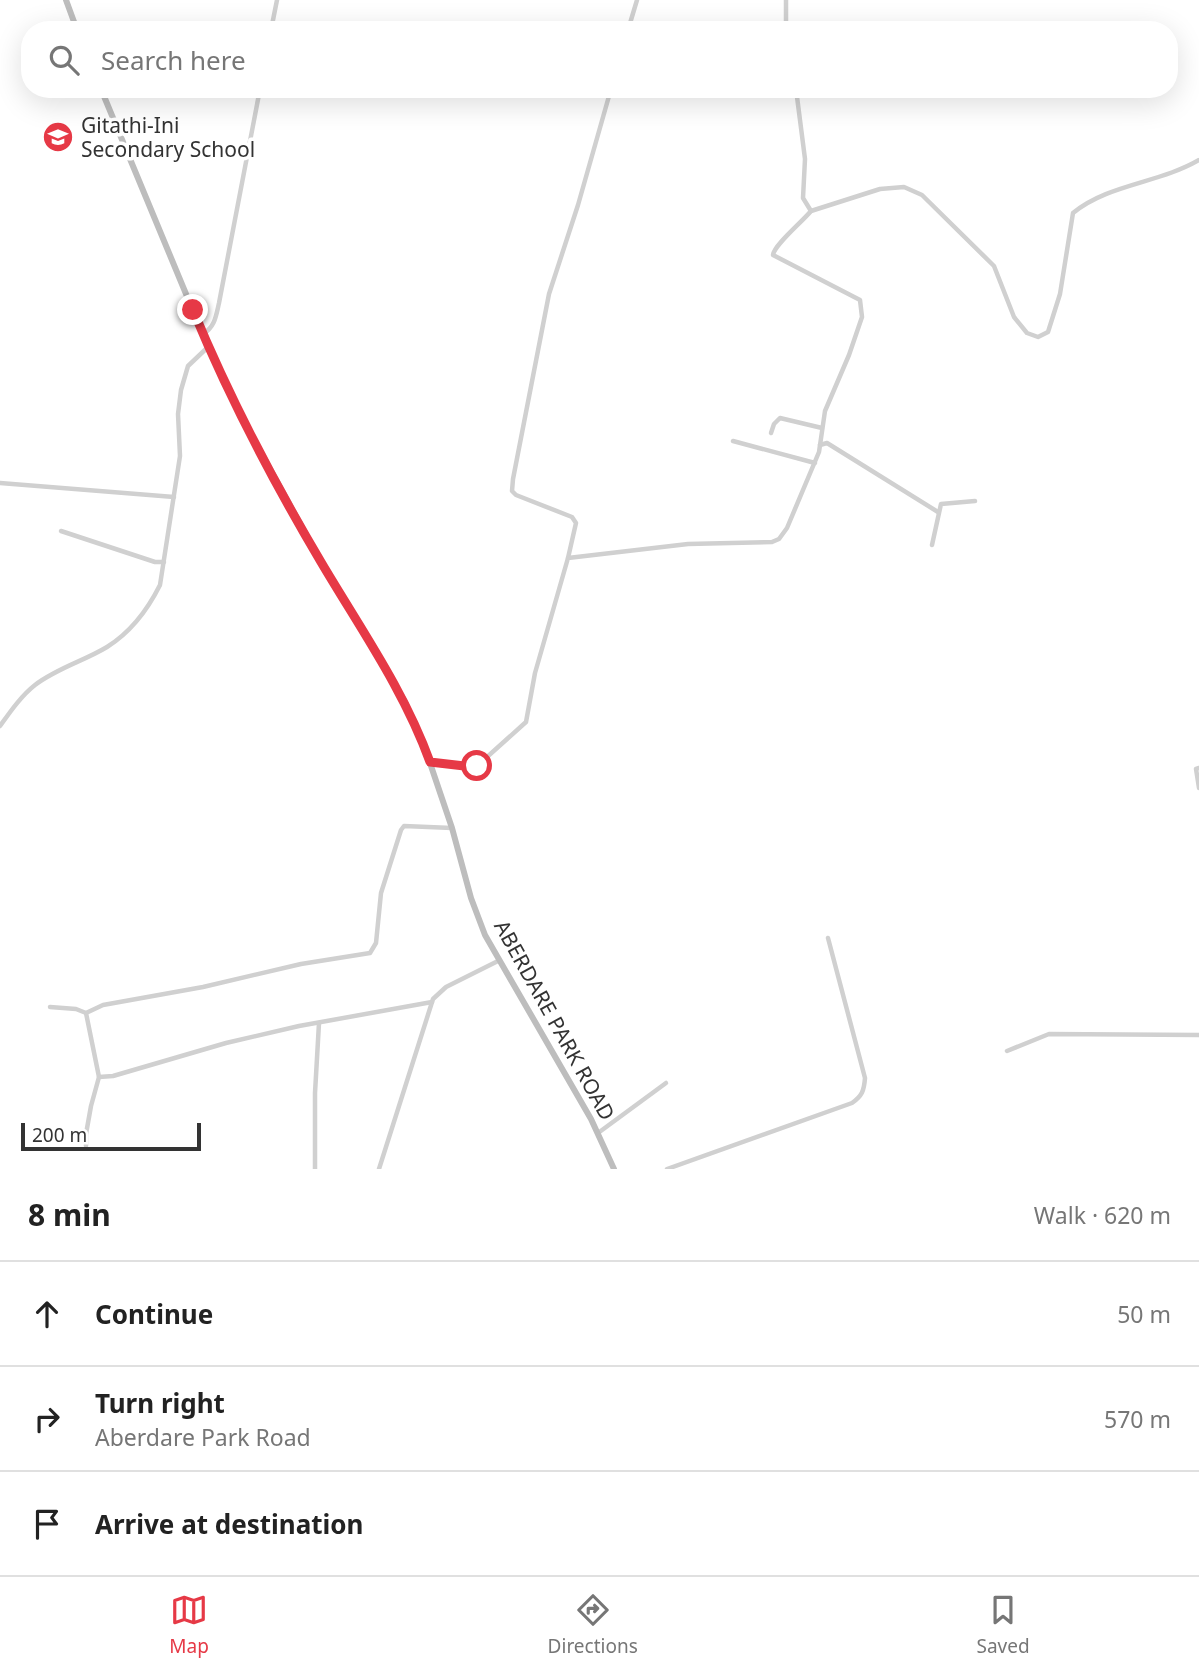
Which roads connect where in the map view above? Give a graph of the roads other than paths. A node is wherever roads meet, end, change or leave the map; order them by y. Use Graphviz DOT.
graph roads {
  1 [pos="66,0"];
  2 [pos="277,0"];
  3 [pos="636,0"];
  4 [pos="786,0"];
  5 [pos="74,21"];
  6 [pos="273,21"];
  7 [pos="630,21"];
  8 [pos="786,21"];
  9 [pos="105,98"];
  10 [pos="258,98"];
  11 [pos="608,98"];
  12 [pos="797,98"];
  13 [pos="1199,160"];
  14 [pos="811,211"];
  15 [pos="203,334"];
  16 [pos="208,346"];
  17 [pos="822,428"];
  18 [pos="771,433"];
  19 [pos="733,441"];
  20 [pos="819,445"];
  21 [pos="815,463"];
  22 [pos="0,483"];
  23 [pos="174,497"];
  24 [pos="975,500"];
  25 [pos="938,512"];
  26 [pos="61,531"];
  27 [pos="932,545"];
  28 [pos="568,558"];
  29 [pos="164,562"];
  30 [pos="0,726"];
  31 [pos="430,762"];
  32 [pos="1199,768"];
  33 [pos="1199,789"];
  34 [pos="452,828"];
  35 [pos="828,938"];
  36 [pos="498,961"];
  37 [pos="432,1002"];
  38 [pos="50,1007"];
  39 [pos="86,1013"];
  40 [pos="319,1023"];
  41 [pos="1199,1035"];
  42 [pos="1007,1051"];
  43 [pos="99,1077"];
  44 [pos="666,1083"];
  45 [pos="598,1133"];
  46 [pos="86,1146"];
  47 [pos="315,1169"];
  48 [pos="379,1169"];
  49 [pos="614,1169"];
  50 [pos="667,1169"];
  1 -- 5 [label="street"];
  2 -- 6 [label="street"];
  3 -- 7 [label="street"];
  4 -- 8 [label="street"];
  9 -- 15 [label="street, ABERDARE PARK ROAD"];
  10 -- 15 [label="street"];
  11 -- 28 [label="street"];
  12 -- 14 [label="street"];
  13 -- 14 [label="street"];
  14 -- 17 [label="street"];
  15 -- 16 [label="street, ABERDARE PARK ROAD"];
  16 -- 23 [label="street"];
  16 -- 31 [label="street, ABERDARE PARK ROAD"];
  17 -- 18 [label="street"];
  17 -- 20 [label="street"];
  19 -- 21 [label="street"];
  20 -- 21 [label="street"];
  20 -- 25 [label="street"];
  21 -- 28 [label="street"];
  22 -- 23 [label="street"];
  23 -- 29 [label="street"];
  24 -- 25 [label="street"];
  25 -- 27 [label="street"];
  26 -- 29 [label="street"];
  28 -- 31 [label="street"];
  29 -- 30 [label="street"];
  31 -- 34 [label="street, ABERDARE PARK ROAD"];
  32 -- 33 [label="street"];
  34 -- 36 [label="street, ABERDARE PARK ROAD"];
  34 -- 39 [label="street"];
  35 -- 50 [label="street"];
  36 -- 37 [label="street"];
  36 -- 45 [label="street, ABERDARE PARK ROAD"];
  37 -- 40 [label="street"];
  37 -- 48 [label="street"];
  38 -- 39 [label="street"];
  39 -- 43 [label="street"];
  40 -- 43 [label="street"];
  40 -- 47 [label="street"];
  41 -- 42 [label="street"];
  43 -- 46 [label="street"];
  44 -- 45 [label="street"];
  45 -- 49 [label="street, ABERDARE PARK ROAD"];
}
